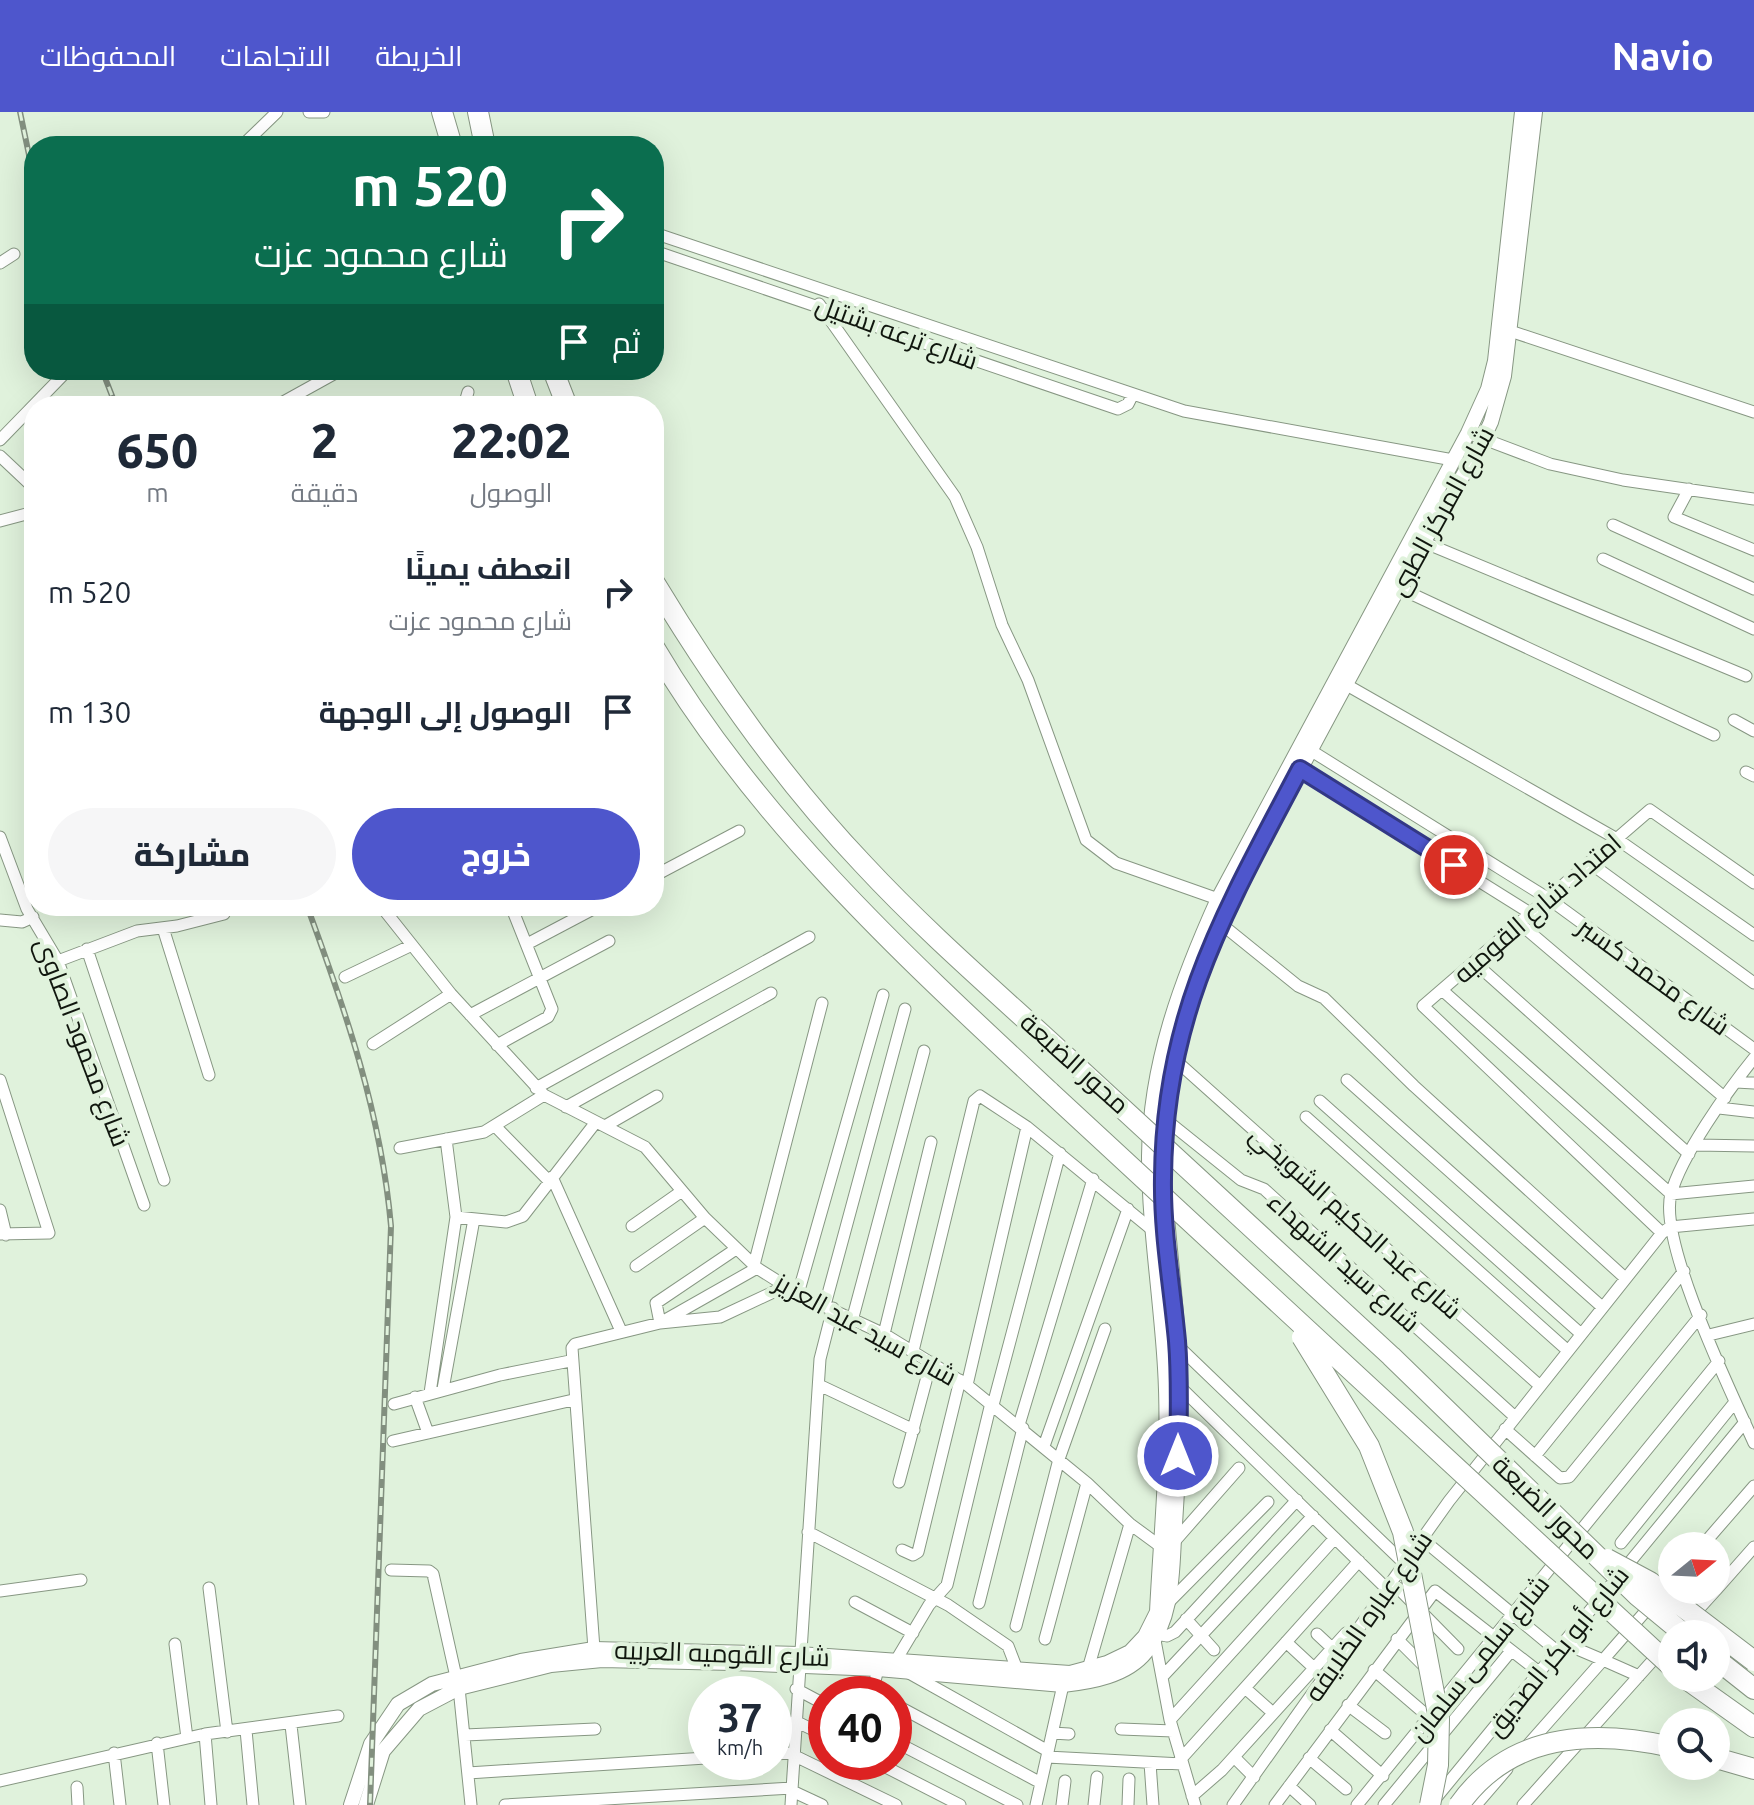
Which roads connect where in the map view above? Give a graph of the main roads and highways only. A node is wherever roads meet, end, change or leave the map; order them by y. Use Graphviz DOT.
graph roads {
  1 [pos="442,112"];
  2 [pos="478,112"];
  3 [pos="449,136"];
  4 [pos="483,136"];
  5 [pos="664,597"];
  6 [pos="664,662"];
  7 [pos="1289,1316"];
  8 [pos="1595,1555"];
  9 [pos="1668,1620"];
  10 [pos="1658,1654"];
  11 [pos="1754,1661"];
  12 [pos="1730,1670"];
  13 [pos="1754,1689"];
  14 [pos="1705,1692"];
  15 [pos="1754,1727"];
  16 [pos="1658,1744"];
  17 [pos="1730,1762"];
  18 [pos="1754,1769"];
  19 [pos="1430,1805"];
  20 [pos="1459,1805"];
  1 -- 3 [label="highway"];
  2 -- 4 [label="highway"];
  5 -- 8 [label="highway, محور الضبعة, bridge"];
  6 -- 7 [label="highway, محور الضبعة, bridge"];
  7 -- 10 [label="highway, محور الضبعة, bridge"];
  7 -- 19 [label="highway, bridge"];
  8 -- 9 [label="highway, محور الضبعة, bridge"];
  8 -- 11 [label="highway, bridge"];
  12 -- 13 [label="highway"];
  14 -- 15 [label="highway"];
  16 -- 20 [label="highway, bridge"];
  17 -- 18 [label="highway"];
}
